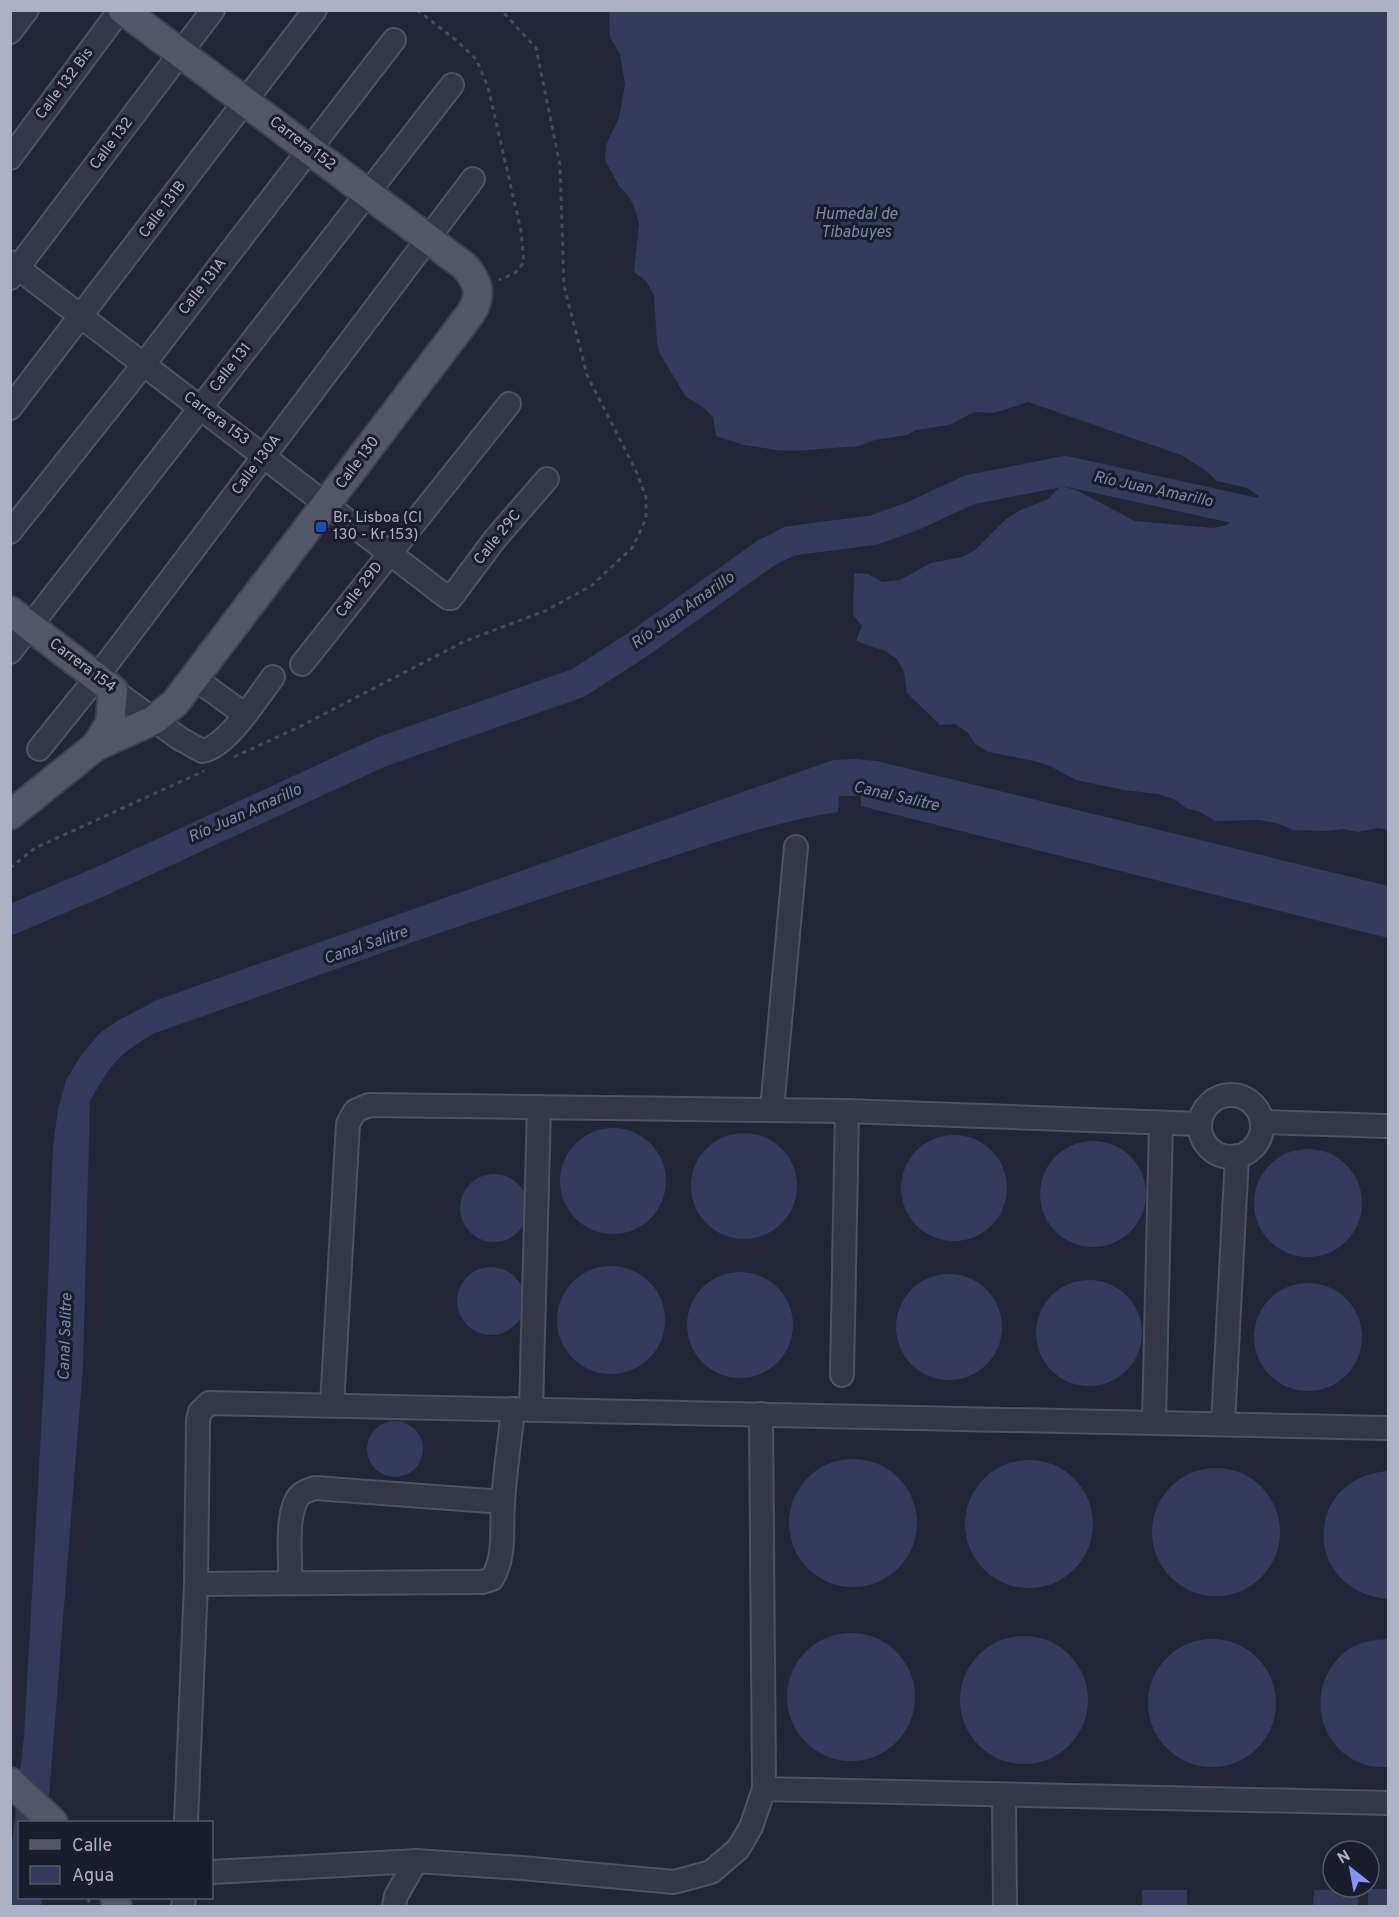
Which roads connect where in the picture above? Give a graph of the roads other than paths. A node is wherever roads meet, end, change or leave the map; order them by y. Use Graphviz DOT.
graph roads {
  1 [pos="27,10"];
  2 [pos="122,10"];
  3 [pos="213,10"];
  4 [pos="315,10"];
  5 [pos="10,32"];
  6 [pos="394,40"];
  7 [pos="181,54"];
  8 [pos="452,85"];
  9 [pos="245,102"];
  10 [pos="309,149"];
  11 [pos="10,158"];
  12 [pos="473,179"];
  13 [pos="366,193"];
  14 [pos="428,238"];
  15 [pos="13,269"];
  16 [pos="477,282"];
  17 [pos="82,316"];
  18 [pos="144,364"];
  19 [pos="509,404"];
  20 [pos="10,408"];
  21 [pos="200,408"];
  22 [pos="264,456"];
  23 [pos="547,479"];
  24 [pos="326,504"];
  25 [pos="10,532"];
  26 [pos="389,553"];
  27 [pos="450,599"];
  28 [pos="20,619"];
  29 [pos="10,652"];
  30 [pos="302,664"];
  31 [pos="273,677"];
  32 [pos="194,678"];
  33 [pos="105,683"];
  34 [pos="244,714"];
  35 [pos="154,720"];
  36 [pos="96,746"];
  37 [pos="39,749"];
  38 [pos="10,815"];
  39 [pos="796,848"];
  40 [pos="539,1108"];
  41 [pos="772,1110"];
  42 [pos="847,1111"];
  43 [pos="1262,1122"];
  44 [pos="1161,1123"];
  45 [pos="1200,1124"];
  46 [pos="1389,1126"];
  47 [pos="1237,1156"];
  48 [pos="842,1375"];
  49 [pos="332,1405"];
  50 [pos="522,1409"];
  51 [pos="761,1414"];
  52 [pos="1154,1422"];
  53 [pos="1223,1424"];
  54 [pos="1389,1428"];
  55 [pos="503,1502"];
  56 [pos="290,1583"];
  57 [pos="196,1584"];
  58 [pos="10,1782"];
  59 [pos="764,1789"];
  60 [pos="1004,1795"];
  61 [pos="1389,1803"];
  62 [pos="52,1821"];
  63 [pos="186,1821"];
  64 [pos="416,1862"];
  65 [pos="213,1872"];
  66 [pos="394,1906"];
  67 [pos="1005,1906"];
  1 -- 5 [label="street"];
  2 -- 7 [label="main road, Carrera 152"];
  2 -- 11 [label="street, Calle 132 Bis"];
  3 -- 7 [label="street, Calle 132"];
  4 -- 9 [label="street, Calle 131B"];
  6 -- 10 [label="street, Calle 131A"];
  7 -- 9 [label="main road, Carrera 152"];
  7 -- 15 [label="street, Calle 132"];
  8 -- 13 [label="street, Calle 131"];
  9 -- 10 [label="main road, Carrera 152"];
  9 -- 17 [label="street, Calle 131B"];
  10 -- 13 [label="main road, Carrera 152"];
  10 -- 18 [label="street, Calle 131A"];
  12 -- 14 [label="street, Calle 130A"];
  13 -- 14 [label="main road, Carrera 152"];
  13 -- 21 [label="street, Calle 131"];
  14 -- 16 [label="main road, Carrera 152"];
  14 -- 22 [label="street, Calle 130A"];
  15 -- 17 [label="street, Carrera 153"];
  16 -- 24 [label="main road, Calle 130"];
  17 -- 18 [label="street, Carrera 153"];
  17 -- 20 [label="street, Calle 131B"];
  18 -- 21 [label="street, Carrera 153"];
  18 -- 25 [label="street, Calle 131A"];
  19 -- 26 [label="street, Calle 29D"];
  21 -- 22 [label="street, Carrera 153"];
  21 -- 28 [label="street, Calle 131"];
  22 -- 24 [label="street, Carrera 153"];
  22 -- 33 [label="street, Calle 130A"];
  23 -- 27 [label="street, Calle 29C"];
  24 -- 26 [label="street, Carrera 153"];
  24 -- 32 [label="main road, Calle 130"];
  26 -- 27 [label="street, Carrera 153"];
  26 -- 30 [label="street, Calle 29D"];
  28 -- 29 [label="street, Calle 131"];
  28 -- 33 [label="main road, Carrera 154"];
  31 -- 34 [label="street"];
  32 -- 34 [label="street"];
  32 -- 35 [label="main road, Calle 130"];
  33 -- 35 [label="street, Carrera 154"];
  33 -- 36 [label="main road"];
  33 -- 37 [label="street, Calle 130A"];
  34 -- 35 [label="street, Carrera 154"];
  35 -- 36 [label="main road, Calle 130"];
  36 -- 38 [label="main road"];
  39 -- 41 [label="street"];
  40 -- 41 [label="street"];
  40 -- 49 [label="street"];
  40 -- 50 [label="street"];
  41 -- 42 [label="street"];
  42 -- 44 [label="street"];
  42 -- 48 [label="street"];
  43 -- 45 [label="street"];
  43 -- 46 [label="street"];
  43 -- 47 [label="street"];
  44 -- 45 [label="street"];
  44 -- 52 [label="street"];
  45 -- 47 [label="street"];
  47 -- 53 [label="street"];
  49 -- 50 [label="street"];
  49 -- 57 [label="street"];
  50 -- 51 [label="street"];
  50 -- 55 [label="street"];
  51 -- 52 [label="street"];
  51 -- 59 [label="street"];
  52 -- 53 [label="street"];
  53 -- 54 [label="street"];
  55 -- 56 [label="street"];
  55 -- 56 [label="street"];
  56 -- 57 [label="street"];
  57 -- 63 [label="street"];
  58 -- 62 [label="main road"];
  59 -- 60 [label="street"];
  59 -- 64 [label="street"];
  60 -- 61 [label="street"];
  60 -- 67 [label="street"];
  64 -- 65 [label="street"];
  64 -- 66 [label="street"];
}
